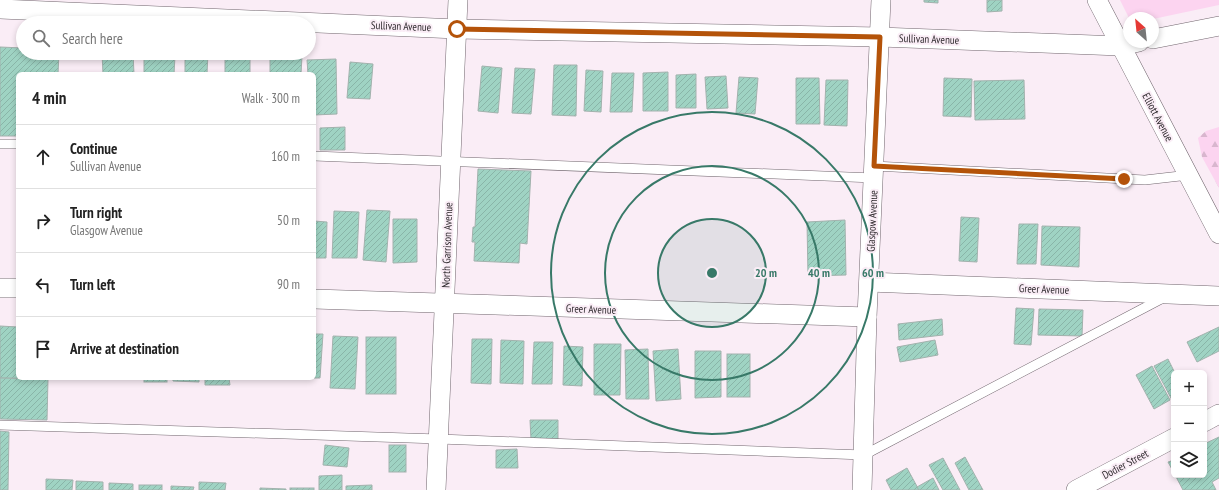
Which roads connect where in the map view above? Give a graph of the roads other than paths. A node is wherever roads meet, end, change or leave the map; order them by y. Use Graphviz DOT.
graph roads {
  1 [pos="458,0"];
  2 [pos="881,0"];
  3 [pos="1097,0"];
  4 [pos="0,9"];
  5 [pos="160,16"];
  6 [pos="316,23"];
  7 [pos="1219,26"];
  8 [pos="457,29"];
  9 [pos="1123,35"];
  10 [pos="880,37"];
  11 [pos="1159,38"];
  12 [pos="1123,44"];
  13 [pos="1132,48"];
  14 [pos="0,144"];
  15 [pos="16,144"];
  16 [pos="316,156"];
  17 [pos="451,161"];
  18 [pos="874,172"];
  19 [pos="1189,175"];
  20 [pos="1219,234"];
  21 [pos="869,282"];
  22 [pos="0,288"];
  23 [pos="16,288"];
  24 [pos="1171,294"];
  25 [pos="1219,296"];
  26 [pos="316,299"];
  27 [pos="445,304"];
  28 [pos="867,317"];
  29 [pos="1219,414"];
  30 [pos="1207,420"];
  31 [pos="0,425"];
  32 [pos="439,439"];
  33 [pos="1171,440"];
  34 [pos="864,455"];
  35 [pos="436,490"];
  36 [pos="862,490"];
  37 [pos="1076,490"];
  1 -- 8 [label="street, North Garrison Avenue"];
  2 -- 10 [label="street, Glasgow Avenue"];
  3 -- 9 [label="street, Elliott Avenue"];
  4 -- 5 [label="street, Sullivan Avenue"];
  6 -- 8 [label="street, Sullivan Avenue"];
  7 -- 11 [label="street"];
  8 -- 10 [label="street, Sullivan Avenue"];
  8 -- 17 [label="street, North Garrison Avenue"];
  10 -- 12 [label="street, Sullivan Avenue"];
  10 -- 18 [label="street, Glasgow Avenue"];
  13 -- 19 [label="street, Elliott Avenue"];
  14 -- 15 [label="lane"];
  16 -- 17 [label="lane"];
  17 -- 18 [label="lane"];
  17 -- 27 [label="street, North Garrison Avenue"];
  18 -- 19 [label="lane"];
  18 -- 21 [label="street, Glasgow Avenue"];
  19 -- 20 [label="street, Elliott Avenue"];
  21 -- 24 [label="street, Greer Avenue"];
  21 -- 28 [label="street, Glasgow Avenue"];
  22 -- 23 [label="street"];
  24 -- 25 [label="street, Greer Avenue"];
  24 -- 34 [label="lane"];
  26 -- 27 [label="street, Greer Avenue"];
  27 -- 28 [label="street, Greer Avenue"];
  27 -- 32 [label="street, North Garrison Avenue"];
  28 -- 34 [label="street, Glasgow Avenue"];
  29 -- 30 [label="street"];
  31 -- 32 [label="lane"];
  32 -- 34 [label="lane"];
  32 -- 35 [label="street, North Garrison Avenue"];
  33 -- 37 [label="street, Dodier Street"];
  34 -- 36 [label="street, Glasgow Avenue"];
}
